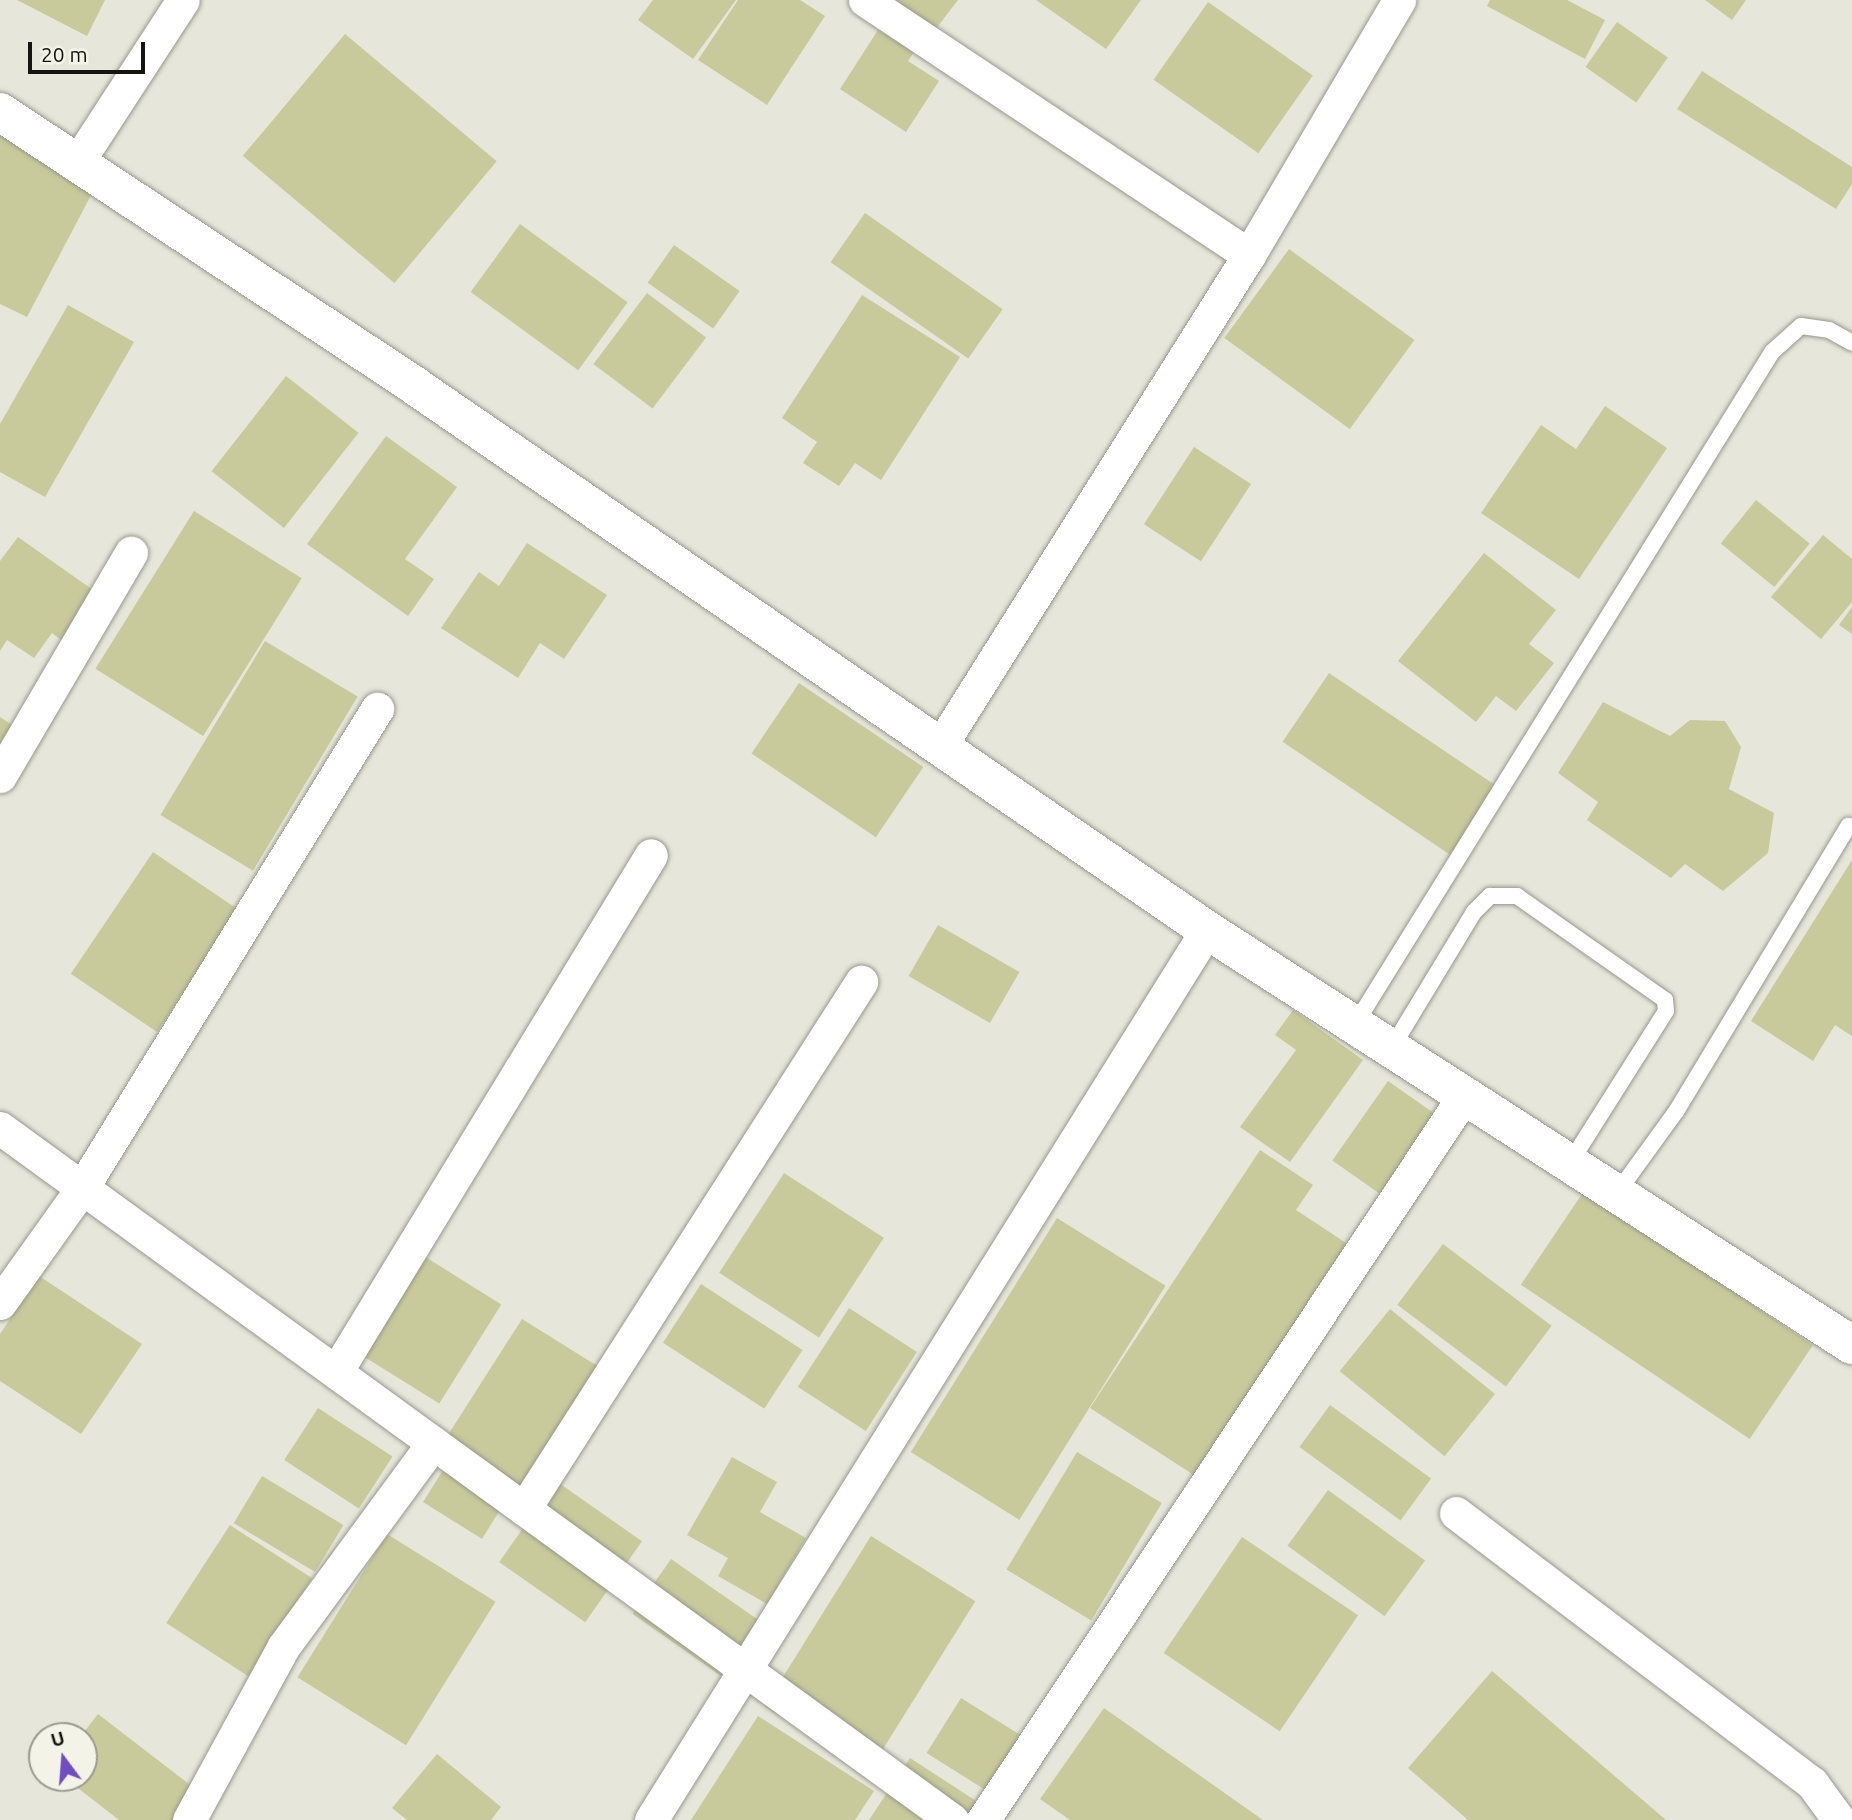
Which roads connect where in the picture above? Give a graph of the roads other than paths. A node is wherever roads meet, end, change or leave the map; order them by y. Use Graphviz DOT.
graph roads {
  1 [pos="183,0"];
  2 [pos="865,0"];
  3 [pos="1399,0"];
  4 [pos="0,112"];
  5 [pos="77,163"];
  6 [pos="1249,255"];
  7 [pos="1852,343"];
  8 [pos="131,553"];
  9 [pos="377,709"];
  10 [pos="939,748"];
  11 [pos="0,776"];
  12 [pos="1848,826"];
  13 [pos="651,855"];
  14 [pos="1207,930"];
  15 [pos="861,982"];
  16 [pos="1354,1026"];
  17 [pos="1391,1049"];
  18 [pos="1464,1096"];
  19 [pos="0,1128"];
  20 [pos="1568,1165"];
  21 [pos="82,1188"];
  22 [pos="1615,1195"];
  23 [pos="0,1303"];
  24 [pos="1852,1345"];
  25 [pos="336,1372"];
  26 [pos="433,1443"];
  27 [pos="524,1509"];
  28 [pos="1456,1513"];
  29 [pos="743,1668"];
  30 [pos="1835,1818"];
  31 [pos="189,1820"];
  32 [pos="651,1820"];
  33 [pos="952,1820"];
  34 [pos="983,1820"];
  1 -- 5 [label="street"];
  2 -- 6 [label="street"];
  3 -- 6 [label="street"];
  4 -- 5 [label="street"];
  5 -- 10 [label="street"];
  6 -- 10 [label="street"];
  7 -- 16 [label="lane"];
  8 -- 11 [label="street"];
  9 -- 21 [label="street"];
  10 -- 14 [label="street"];
  12 -- 22 [label="lane"];
  13 -- 25 [label="street"];
  14 -- 16 [label="street"];
  14 -- 29 [label="street"];
  15 -- 27 [label="street"];
  16 -- 17 [label="street"];
  17 -- 18 [label="street"];
  17 -- 20 [label="lane"];
  18 -- 20 [label="street"];
  18 -- 34 [label="street"];
  19 -- 21 [label="street"];
  20 -- 22 [label="street"];
  21 -- 23 [label="street"];
  21 -- 25 [label="street"];
  22 -- 24 [label="street"];
  25 -- 26 [label="street"];
  26 -- 27 [label="street"];
  26 -- 31 [label="street"];
  27 -- 29 [label="street"];
  28 -- 30 [label="street"];
  29 -- 32 [label="street"];
  29 -- 33 [label="street"];
}
